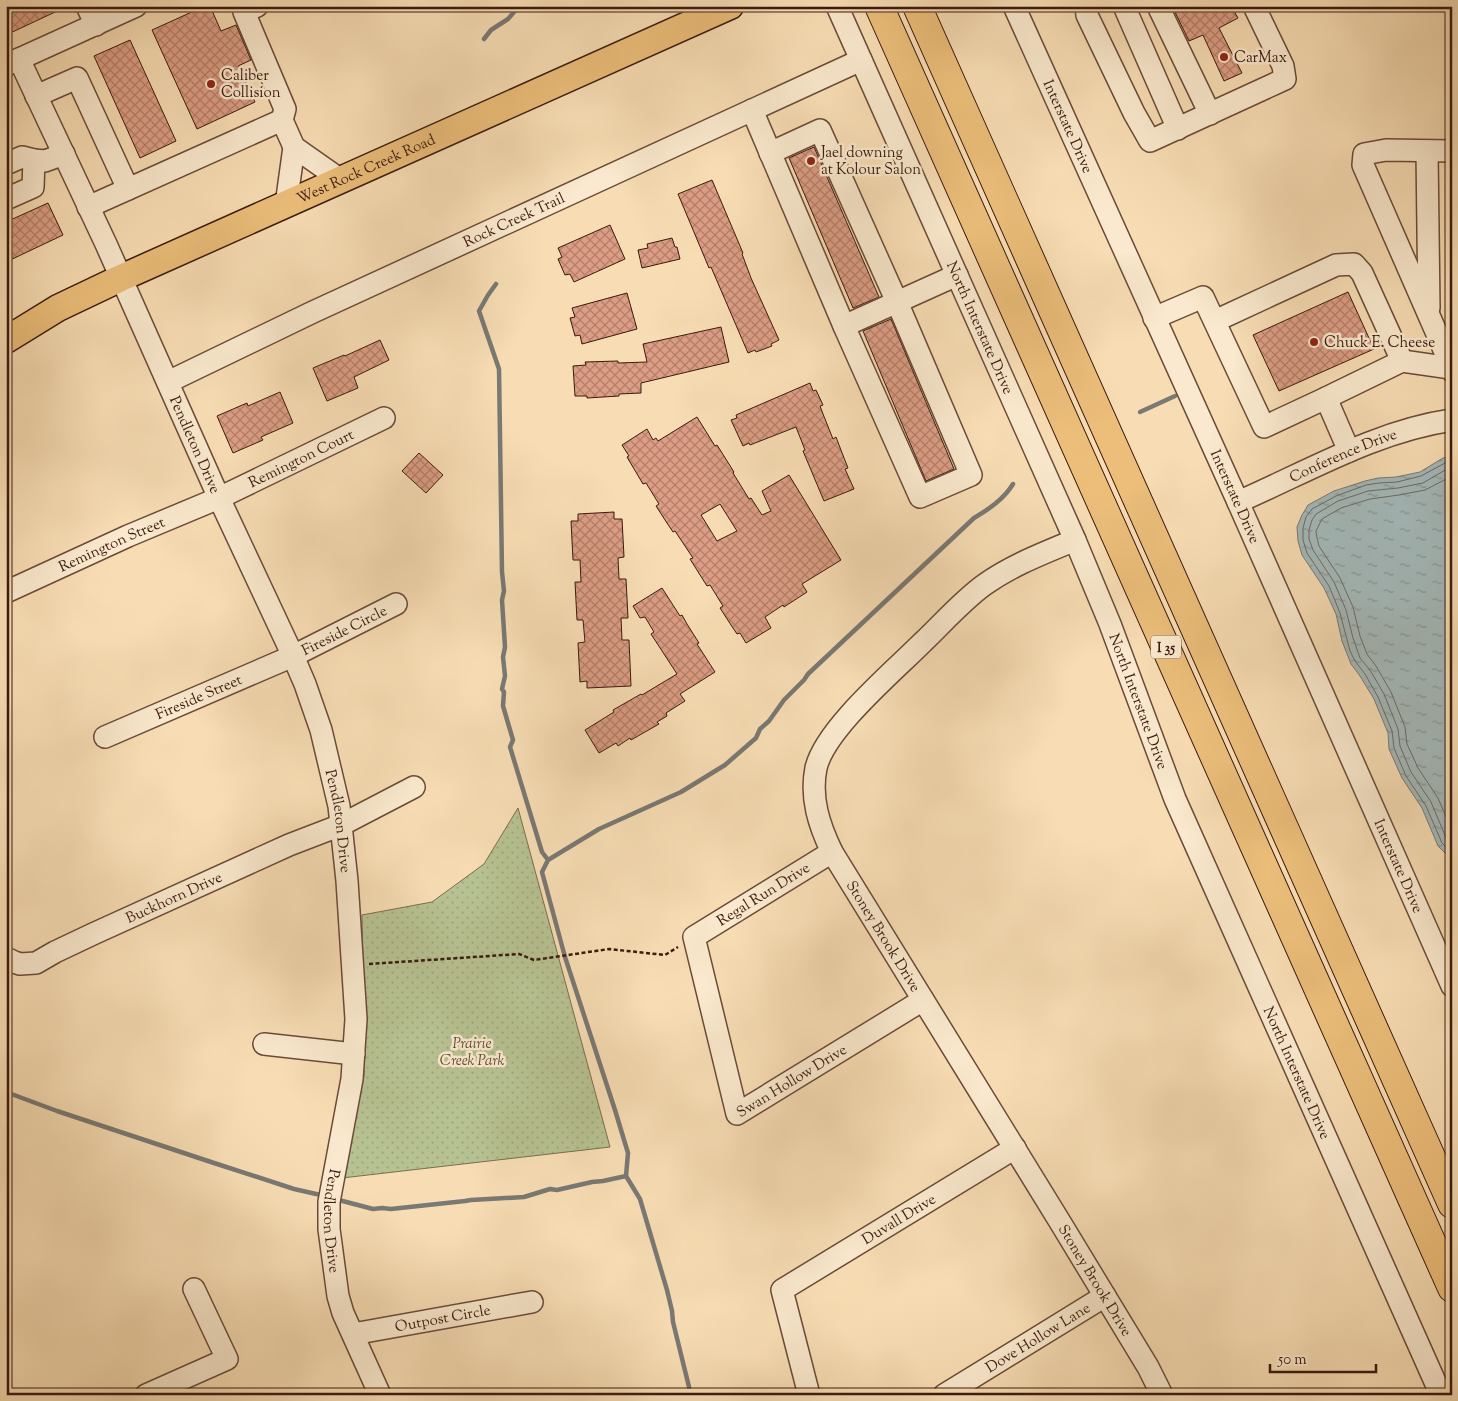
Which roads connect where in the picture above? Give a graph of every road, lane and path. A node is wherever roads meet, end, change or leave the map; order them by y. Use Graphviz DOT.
graph roads {
  1 [pos="136,6"];
  2 [pos="257,6"];
  3 [pos="730,6"];
  4 [pos="837,6"];
  5 [pos="879,6"];
  6 [pos="917,6"];
  7 [pos="1014,6"];
  8 [pos="1086,6"];
  9 [pos="1124,6"];
  10 [pos="1158,6"];
  11 [pos="1254,6"];
  12 [pos="91,16"];
  13 [pos="861,60"];
  14 [pos="13,62"];
  15 [pos="36,96"];
  16 [pos="752,110"];
  17 [pos="1210,114"];
  18 [pos="282,120"];
  19 [pos="1178,129"];
  20 [pos="294,147"];
  21 [pos="1427,151"];
  22 [pos="1452,151"];
  23 [pos="770,153"];
  24 [pos="64,154"];
  25 [pos="34,160"];
  26 [pos="6,164"];
  27 [pos="341,180"];
  28 [pos="128,189"];
  29 [pos="6,199"];
  30 [pos="286,205"];
  31 [pos="88,206"];
  32 [pos="957,275"];
  33 [pos="121,278"];
  34 [pos="897,302"];
  35 [pos="1154,318"];
  36 [pos="1430,319"];
  37 [pos="1215,321"];
  38 [pos="844,326"];
  39 [pos="6,340"];
  40 [pos="1402,361"];
  41 [pos="1452,369"];
  42 [pos="168,382"];
  43 [pos="1326,398"];
  44 [pos="384,418"];
  45 [pos="1452,420"];
  46 [pos="1349,451"];
  47 [pos="219,498"];
  48 [pos="1238,502"];
  49 [pos="1075,540"];
  50 [pos="6,592"];
  51 [pos="396,604"];
  52 [pos="293,656"];
  53 [pos="105,737"];
  54 [pos="414,788"];
  55 [pos="341,825"];
  56 [pos="832,852"];
  57 [pos="694,937"];
  58 [pos="6,958"];
  59 [pos="1447,964"];
  60 [pos="353,965"];
  61 [pos="1452,986"];
  62 [pos="923,1000"];
  63 [pos="264,1044"];
  64 [pos="354,1054"];
  65 [pos="1014,1148"];
  66 [pos="1452,1204"];
  67 [pos="1452,1288"];
  68 [pos="194,1289"];
  69 [pos="1105,1296"];
  70 [pos="532,1302"];
  71 [pos="353,1334"];
  72 [pos="146,1395"];
  73 [pos="380,1395"];
  74 [pos="809,1395"];
  75 [pos="944,1395"];
  76 [pos="1162,1395"];
  77 [pos="1441,1395"];
  1 -- 12 [label="street"];
  2 -- 18 [label="street"];
  3 -- 27 [label="main road, West Rock Creek Road"];
  4 -- 13 [label="street, North Interstate Drive"];
  5 -- 67 [label="highway, I 35"];
  6 -- 66 [label="highway, I 35"];
  7 -- 35 [label="street, Interstate Drive"];
  8 -- 19 [label="street"];
  9 -- 19 [label="street"];
  10 -- 17 [label="street"];
  11 -- 17 [label="street"];
  12 -- 14 [label="street"];
  13 -- 16 [label="street, Rock Creek Trail"];
  13 -- 32 [label="street, North Interstate Drive"];
  14 -- 15 [label="street, Pendleton Drive"];
  15 -- 24 [label="street, Pendleton Drive"];
  15 -- 28 [label="street"];
  16 -- 23 [label="street"];
  16 -- 42 [label="street, Rock Creek Trail"];
  17 -- 19 [label="street"];
  18 -- 20 [label="street"];
  18 -- 28 [label="street"];
  20 -- 27 [label="street"];
  20 -- 30 [label="street"];
  21 -- 22 [label="street"];
  21 -- 36 [label="street"];
  21 -- 36 [label="street"];
  23 -- 34 [label="street"];
  23 -- 38 [label="street"];
  24 -- 25 [label="street"];
  24 -- 31 [label="street, Pendleton Drive"];
  25 -- 26 [label="street"];
  25 -- 29 [label="street"];
  27 -- 30 [label="main road, West Rock Creek Road"];
  28 -- 31 [label="street"];
  30 -- 33 [label="main road, West Rock Creek Road"];
  31 -- 33 [label="street, Pendleton Drive"];
  32 -- 34 [label="street"];
  32 -- 49 [label="street, North Interstate Drive"];
  33 -- 39 [label="main road, West Rock Creek Road"];
  33 -- 42 [label="street, Pendleton Drive"];
  34 -- 38 [label="street"];
  34 -- 38 [label="street"];
  35 -- 37 [label="street"];
  35 -- 48 [label="street, Interstate Drive"];
  36 -- 41 [label="street"];
  37 -- 40 [label="street"];
  37 -- 43 [label="street"];
  40 -- 41 [label="street"];
  40 -- 43 [label="street"];
  42 -- 47 [label="street, Pendleton Drive"];
  43 -- 46 [label="street"];
  44 -- 47 [label="street, Remington Court"];
  45 -- 46 [label="street, Conference Drive"];
  46 -- 48 [label="street, Conference Drive"];
  47 -- 50 [label="street, Remington Street"];
  47 -- 52 [label="street, Pendleton Drive"];
  48 -- 59 [label="street, Interstate Drive"];
  49 -- 56 [label="street, Stoney Brook Drive"];
  49 -- 77 [label="street, North Interstate Drive"];
  51 -- 52 [label="street, Fireside Circle"];
  52 -- 53 [label="street, Fireside Street"];
  52 -- 55 [label="street, Pendleton Drive"];
  54 -- 55 [label="street, Buckhorn Drive"];
  55 -- 58 [label="street, Buckhorn Drive"];
  55 -- 60 [label="street, Pendleton Drive"];
  56 -- 57 [label="street, Regal Run Drive"];
  56 -- 62 [label="street, Stoney Brook Drive"];
  57 -- 60 [label="path"];
  57 -- 62 [label="street, Swan Hollow Drive"];
  59 -- 61 [label="street, Interstate Drive"];
  60 -- 64 [label="street, Pendleton Drive"];
  62 -- 65 [label="street, Stoney Brook Drive"];
  63 -- 64 [label="street"];
  64 -- 71 [label="street, Pendleton Drive"];
  65 -- 69 [label="street, Stoney Brook Drive"];
  65 -- 74 [label="street, Duvall Drive"];
  68 -- 72 [label="street"];
  69 -- 75 [label="street, Dove Hollow Lane"];
  69 -- 76 [label="street, Stoney Brook Drive"];
  70 -- 71 [label="street, Outpost Circle"];
  71 -- 73 [label="street, Pendleton Drive"];
}
